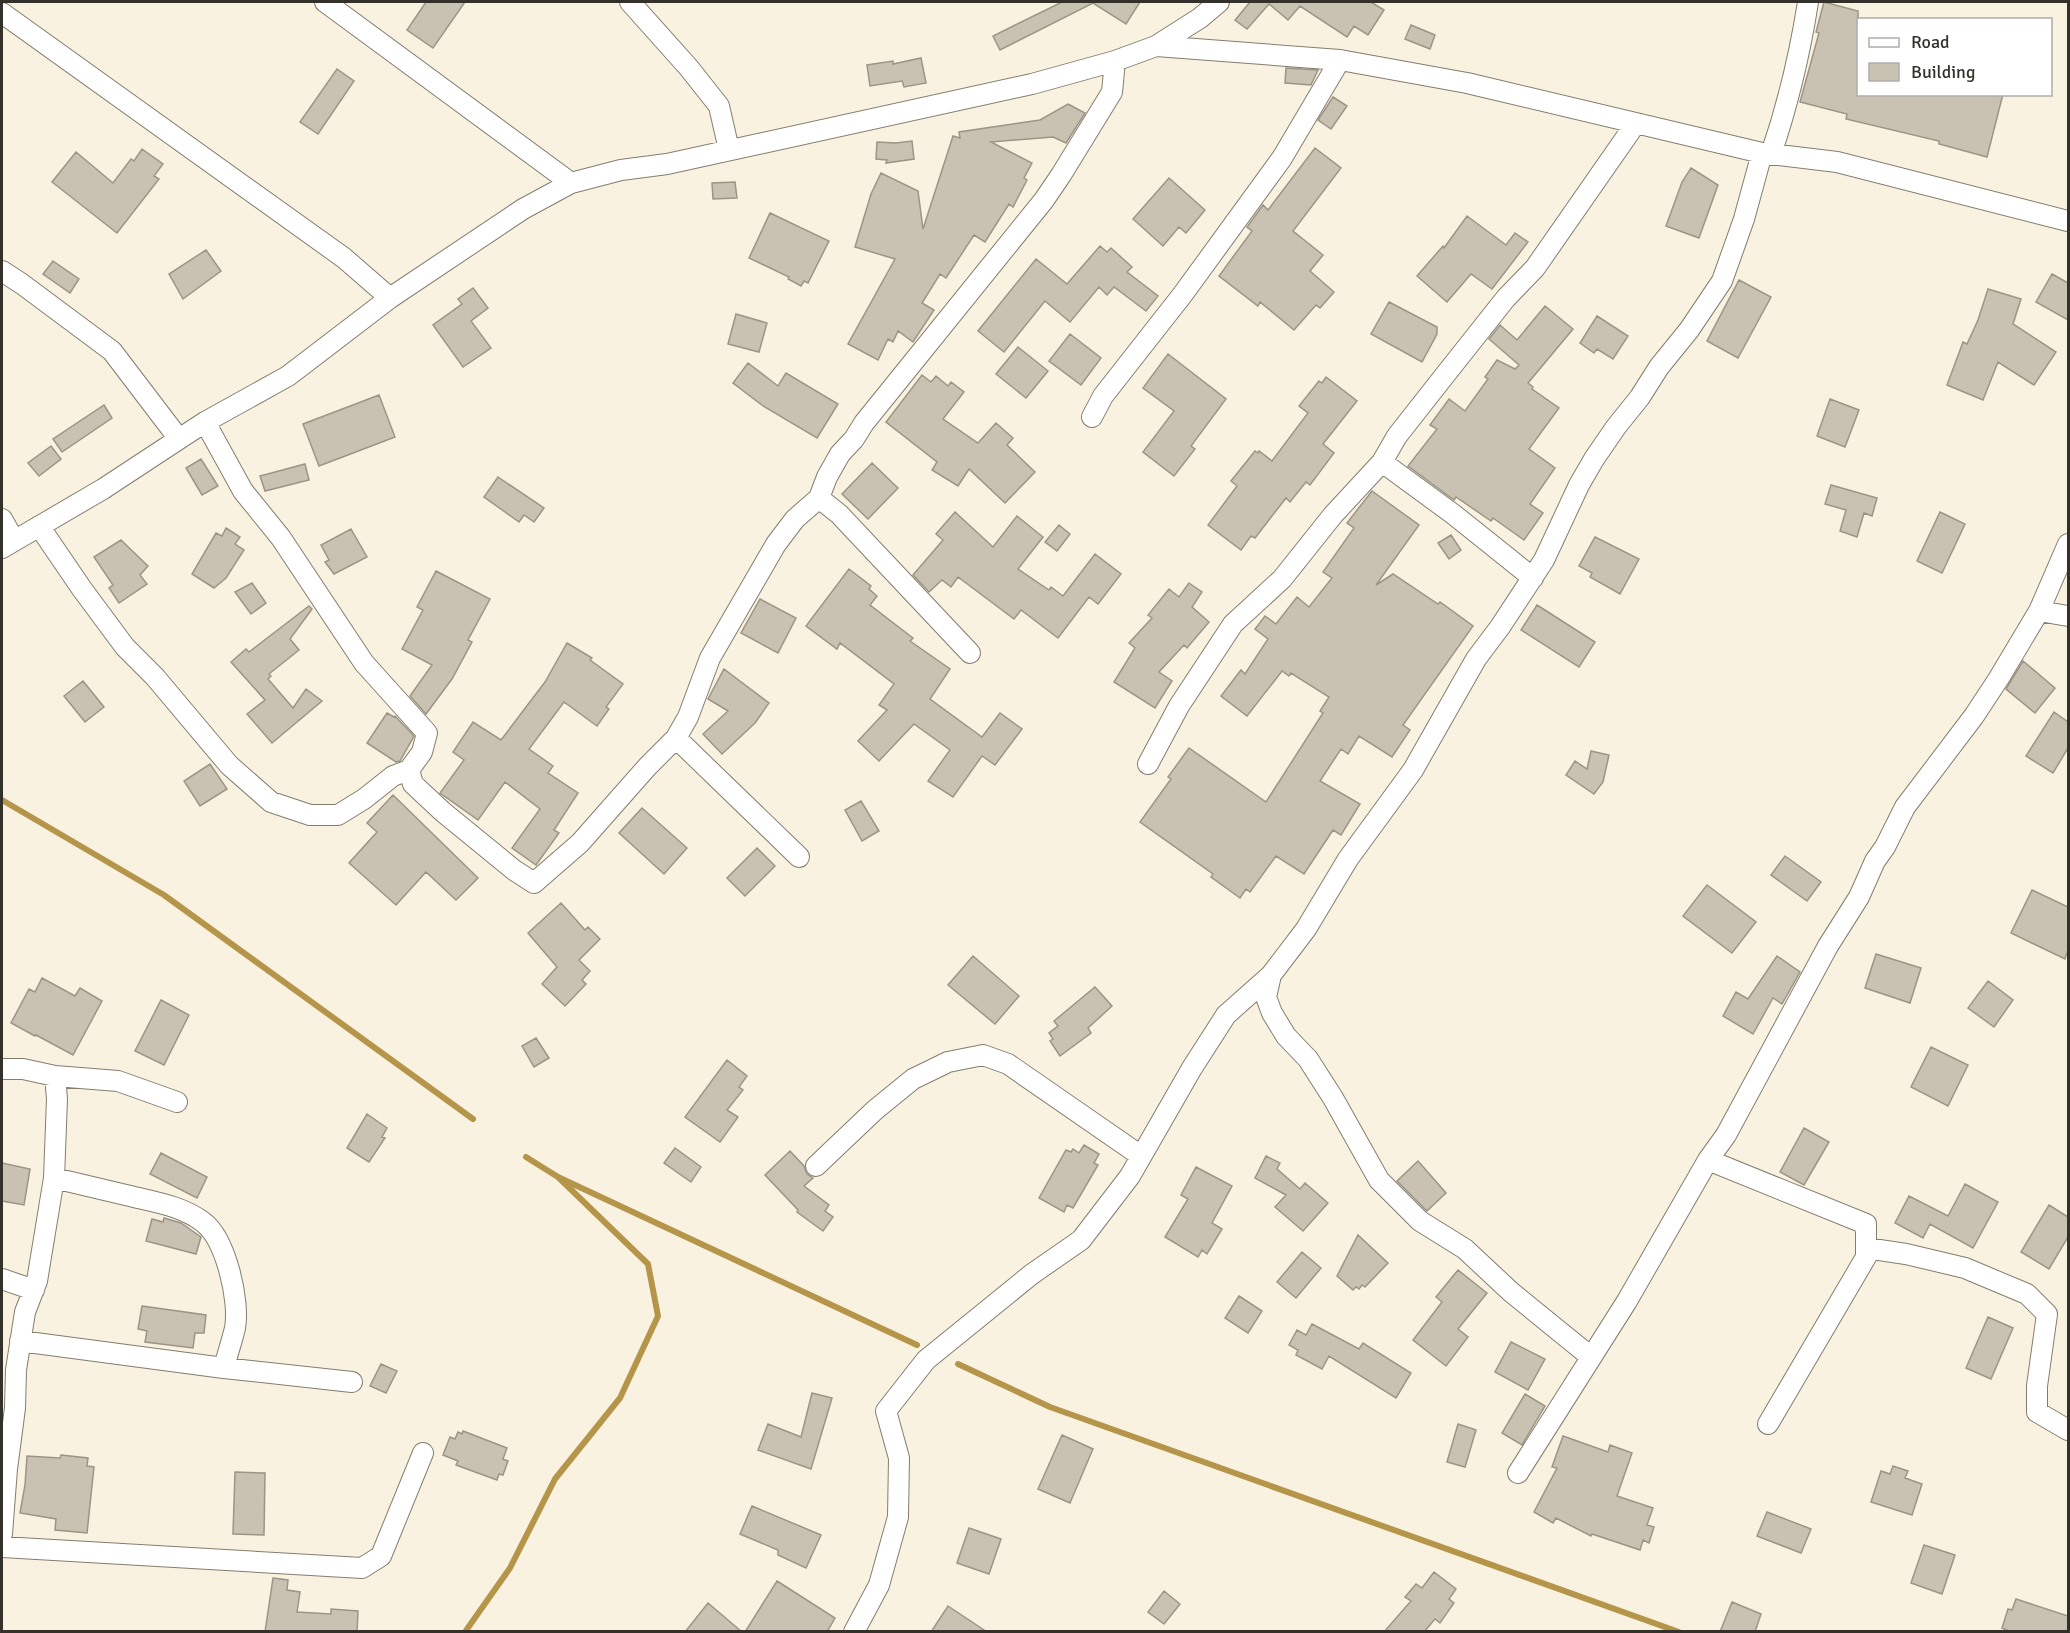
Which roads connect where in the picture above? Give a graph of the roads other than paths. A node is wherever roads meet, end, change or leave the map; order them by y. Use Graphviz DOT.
graph roads {
  1 [pos="325,2"];
  2 [pos="630,2"];
  3 [pos="1219,2"];
  4 [pos="1808,2"];
  5 [pos="2,13"];
  6 [pos="1156,46"];
  7 [pos="1340,60"];
  8 [pos="1115,62"];
  9 [pos="1636,123"];
  10 [pos="729,150"];
  11 [pos="1767,153"];
  12 [pos="572,183"];
  13 [pos="2068,221"];
  14 [pos="2,271"];
  15 [pos="390,298"];
  16 [pos="1092,417"];
  17 [pos="205,422"];
  18 [pos="179,439"];
  19 [pos="1382,462"];
  20 [pos="819,498"];
  21 [pos="2,519"];
  22 [pos="39,526"];
  23 [pos="8,544"];
  24 [pos="2068,544"];
  25 [pos="1533,578"];
  26 [pos="2039,611"];
  27 [pos="2068,616"];
  28 [pos="970,653"];
  29 [pos="676,738"];
  30 [pos="1148,764"];
  31 [pos="409,770"];
  32 [pos="799,857"];
  33 [pos="1271,975"];
  34 [pos="2,1069"];
  35 [pos="55,1076"];
  36 [pos="177,1102"];
  37 [pos="1142,1156"];
  38 [pos="1708,1160"];
  39 [pos="816,1166"];
  40 [pos="54,1178"];
  41 [pos="1866,1248"];
  42 [pos="2,1279"];
  43 [pos="34,1290"];
  44 [pos="20,1341"];
  45 [pos="1591,1357"];
  46 [pos="224,1368"];
  47 [pos="352,1382"];
  48 [pos="1768,1424"];
  49 [pos="2068,1430"];
  50 [pos="423,1452"];
  51 [pos="4,1469"];
  52 [pos="1518,1473"];
  53 [pos="2,1534"];
  54 [pos="2,1547"];
  55 [pos="854,1632"];
  1 -- 12 [label="street"];
  2 -- 10 [label="street"];
  3 -- 6 [label="street"];
  4 -- 11 [label="street"];
  5 -- 15 [label="street"];
  6 -- 7 [label="street"];
  6 -- 8 [label="street"];
  7 -- 9 [label="street"];
  7 -- 16 [label="street"];
  8 -- 10 [label="street"];
  8 -- 20 [label="street"];
  9 -- 11 [label="street"];
  9 -- 19 [label="street"];
  10 -- 12 [label="street"];
  11 -- 13 [label="street"];
  11 -- 25 [label="street"];
  12 -- 15 [label="street"];
  14 -- 18 [label="street"];
  15 -- 17 [label="street"];
  17 -- 18 [label="street"];
  17 -- 31 [label="street"];
  18 -- 22 [label="street"];
  19 -- 25 [label="street"];
  19 -- 30 [label="street"];
  20 -- 28 [label="street"];
  20 -- 29 [label="street"];
  21 -- 23 [label="street"];
  22 -- 23 [label="street"];
  22 -- 31 [label="street"];
  24 -- 26 [label="street"];
  25 -- 33 [label="street"];
  26 -- 27 [label="street"];
  26 -- 38 [label="street"];
  29 -- 31 [label="street"];
  29 -- 32 [label="street"];
  33 -- 37 [label="street"];
  33 -- 45 [label="street"];
  34 -- 35 [label="street"];
  35 -- 36 [label="street"];
  35 -- 40 [label="street"];
  37 -- 39 [label="street"];
  37 -- 55 [label="street"];
  38 -- 41 [label="street"];
  38 -- 45 [label="street"];
  40 -- 43 [label="street"];
  40 -- 46 [label="street"];
  41 -- 48 [label="street"];
  41 -- 49 [label="street"];
  42 -- 43 [label="street"];
  43 -- 44 [label="street"];
  44 -- 46 [label="street"];
  44 -- 51 [label="street"];
  45 -- 52 [label="street"];
  46 -- 47 [label="street"];
  50 -- 54 [label="street"];
  51 -- 53 [label="street"];
}
